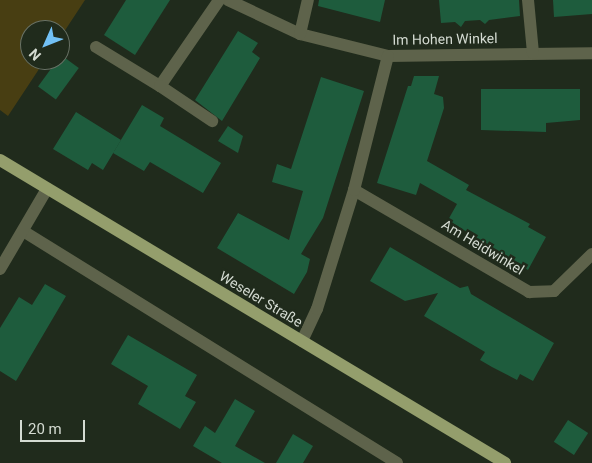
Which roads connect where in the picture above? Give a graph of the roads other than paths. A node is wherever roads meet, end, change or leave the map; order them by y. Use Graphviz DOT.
graph roads {
  1 [pos="219,0"];
  2 [pos="228,0"];
  3 [pos="308,0"];
  4 [pos="528,0"];
  5 [pos="300,34"];
  6 [pos="96,47"];
  7 [pos="533,53"];
  8 [pos="592,53"];
  9 [pos="388,56"];
  10 [pos="160,86"];
  11 [pos="212,121"];
  12 [pos="0,160"];
  13 [pos="47,189"];
  14 [pos="354,190"];
  15 [pos="22,231"];
  16 [pos="592,254"];
  17 [pos="0,269"];
  18 [pos="302,341"];
  19 [pos="397,463"];
  20 [pos="506,463"];
  1 -- 10 [label="street"];
  2 -- 5 [label="street, Im Hohen Winkel"];
  3 -- 5 [label="street"];
  4 -- 7 [label="street"];
  5 -- 9 [label="street, Im Hohen Winkel"];
  6 -- 10 [label="street"];
  7 -- 8 [label="street, Im Hohen Winkel"];
  7 -- 9 [label="street, Im Hohen Winkel"];
  9 -- 14 [label="street"];
  10 -- 11 [label="street"];
  12 -- 13 [label="main road, Weseler Straße"];
  13 -- 15 [label="street"];
  13 -- 18 [label="main road, Weseler Straße"];
  14 -- 16 [label="street, Am Heidwinkel"];
  14 -- 18 [label="street"];
  15 -- 17 [label="street"];
  15 -- 19 [label="street"];
  18 -- 20 [label="main road, Weseler Straße"];
}
